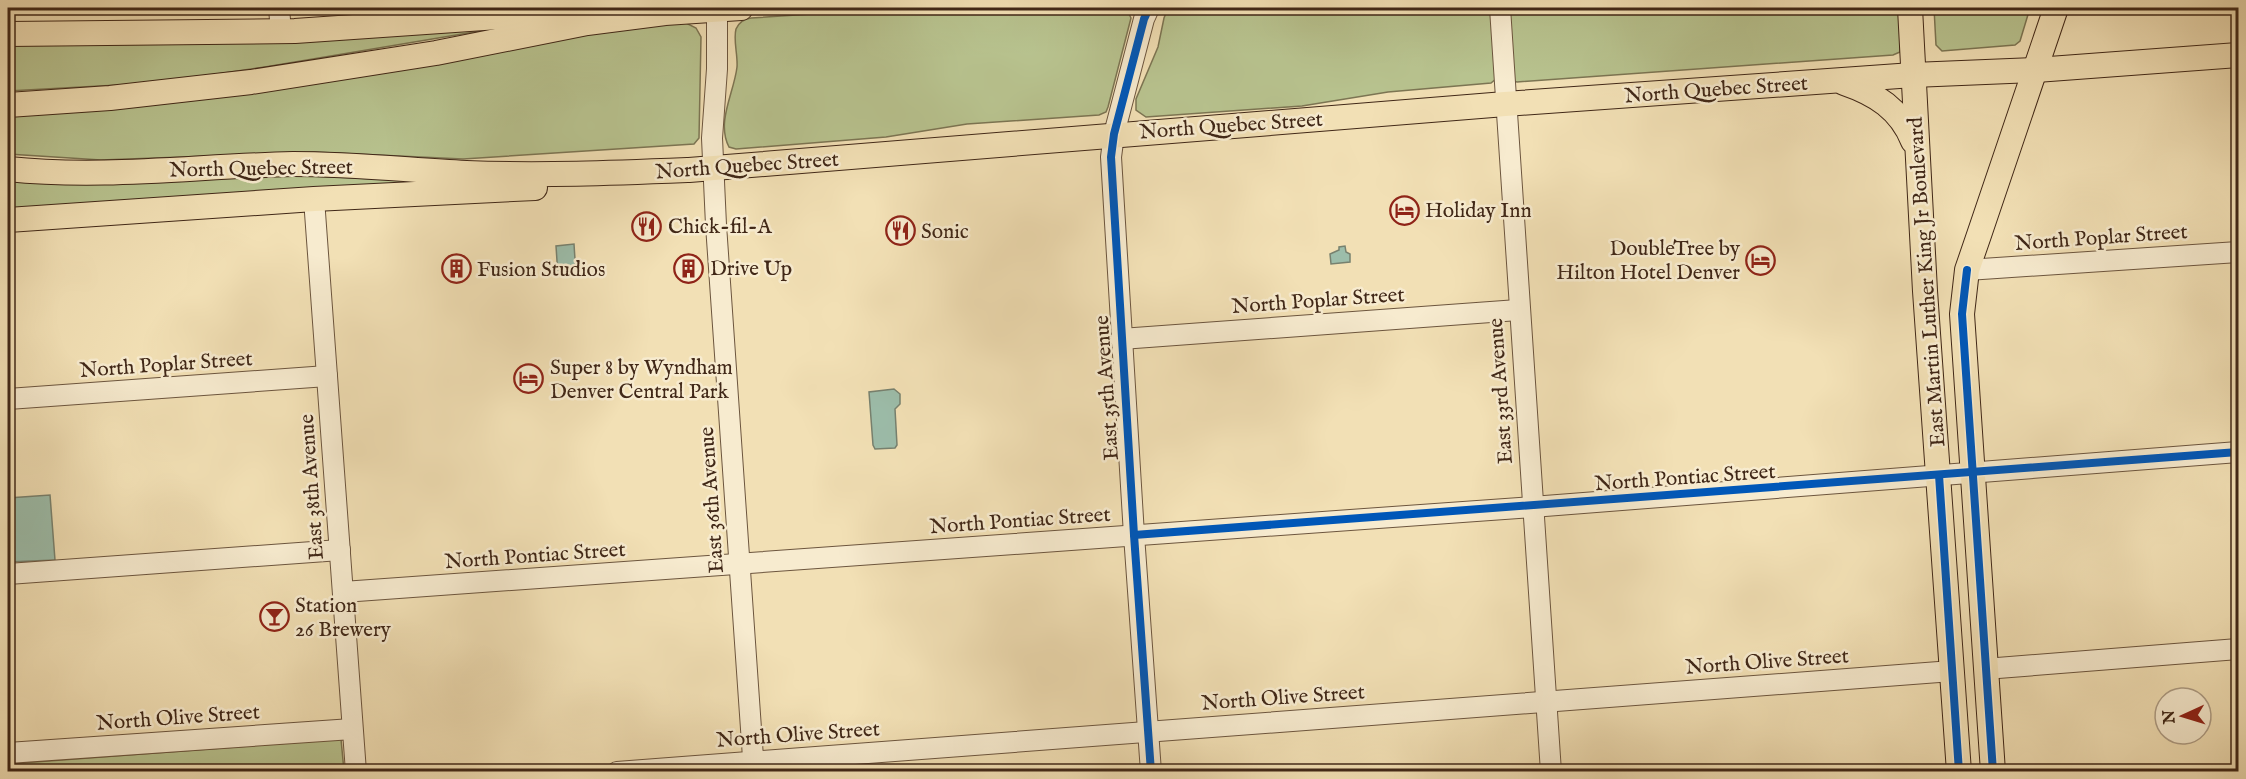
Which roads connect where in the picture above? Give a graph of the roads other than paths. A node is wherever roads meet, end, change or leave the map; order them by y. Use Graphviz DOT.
graph roads {
  1 [pos="279,8"];
  2 [pos="716,8"];
  3 [pos="741,8"];
  4 [pos="1149,8"];
  5 [pos="1500,8"];
  6 [pos="1910,8"];
  7 [pos="2040,8"];
  8 [pos="2056,8"];
  9 [pos="665,13"];
  10 [pos="281,32"];
  11 [pos="8,34"];
  12 [pos="2238,55"];
  13 [pos="2037,66"];
  14 [pos="1913,75"];
  15 [pos="1838,81"];
  16 [pos="1505,104"];
  17 [pos="8,105"];
  18 [pos="1114,134"];
  19 [pos="1916,149"];
  20 [pos="714,168"];
  21 [pos="8,169"];
  22 [pos="617,173"];
  23 [pos="314,199"];
  24 [pos="8,220"];
  25 [pos="2238,252"];
  26 [pos="1967,270"];
  27 [pos="1518,310"];
  28 [pos="1121,339"];
  29 [pos="327,376"];
  30 [pos="8,399"];
  31 [pos="2238,452"];
  32 [pos="1972,473"];
  33 [pos="1939,476"];
  34 [pos="1533,507"];
  35 [pos="1134,536"];
  36 [pos="340,550"];
  37 [pos="740,565"];
  38 [pos="8,574"];
  39 [pos="343,592"];
  40 [pos="2238,649"];
  41 [pos="1985,669"];
  42 [pos="1952,671"];
  43 [pos="1546,702"];
  44 [pos="352,729"];
  45 [pos="1148,732"];
  46 [pos="8,753"];
  47 [pos="754,766"];
  48 [pos="356,771"];
  49 [pos="617,771"];
  50 [pos="1151,771"];
  51 [pos="1551,771"];
  52 [pos="1959,771"];
  53 [pos="1992,771"];
  1 -- 10 [label="street"];
  2 -- 3 [label="main road"];
  2 -- 9 [label="main road"];
  2 -- 20 [label="street, East 36th Avenue"];
  4 -- 18 [label="street, East 35th Avenue"];
  5 -- 16 [label="street, East 33rd Avenue"];
  6 -- 14 [label="main road, East Martin Luther King Jr Boulevard"];
  7 -- 13 [label="main road"];
  8 -- 13 [label="main road, East Martin Luther King Jr Boulevard"];
  9 -- 10 [label="main road"];
  9 -- 17 [label="main road"];
  10 -- 11 [label="main road"];
  12 -- 13 [label="main road, North Quebec Street"];
  13 -- 14 [label="main road, North Quebec Street"];
  13 -- 26 [label="main road, East Martin Luther King Jr Boulevard"];
  14 -- 15 [label="main road, North Quebec Street"];
  14 -- 19 [label="main road, East Martin Luther King Jr Boulevard"];
  15 -- 16 [label="main road, North Quebec Street"];
  15 -- 19 [label="main road"];
  16 -- 18 [label="main road, North Quebec Street"];
  16 -- 27 [label="street, East 33rd Avenue"];
  18 -- 20 [label="main road, North Quebec Street"];
  18 -- 28 [label="street, East 35th Avenue"];
  19 -- 33 [label="main road, East Martin Luther King Jr Boulevard"];
  20 -- 22 [label="main road, North Quebec Street"];
  20 -- 37 [label="street, East 36th Avenue"];
  21 -- 22 [label="main road, North Quebec Street"];
  22 -- 23 [label="main road"];
  23 -- 24 [label="main road"];
  23 -- 29 [label="street, East 38th Avenue"];
  25 -- 26 [label="street, North Poplar Street"];
  26 -- 32 [label="main road, East Martin Luther King Jr Boulevard"];
  27 -- 28 [label="street, North Poplar Street"];
  27 -- 34 [label="street, East 33rd Avenue"];
  28 -- 35 [label="street, East 35th Avenue"];
  29 -- 30 [label="street, North Poplar Street"];
  29 -- 36 [label="street, East 38th Avenue"];
  31 -- 32 [label="street, North Pontiac Street"];
  32 -- 33 [label="street, North Pontiac Street"];
  32 -- 41 [label="main road, East Martin Luther King Jr Boulevard"];
  33 -- 34 [label="street, North Pontiac Street"];
  33 -- 42 [label="main road, East Martin Luther King Jr Boulevard"];
  34 -- 35 [label="street, North Pontiac Street"];
  34 -- 43 [label="street, East 33rd Avenue"];
  35 -- 37 [label="street, North Pontiac Street"];
  35 -- 45 [label="street, East 35th Avenue"];
  36 -- 38 [label="street"];
  36 -- 39 [label="street, East 38th Avenue"];
  37 -- 39 [label="street, North Pontiac Street"];
  37 -- 47 [label="street, East 36th Avenue"];
  39 -- 44 [label="street, East 38th Avenue"];
  40 -- 41 [label="street"];
  41 -- 53 [label="main road, East Martin Luther King Jr Boulevard"];
  42 -- 43 [label="street, North Olive Street"];
  42 -- 52 [label="main road, East Martin Luther King Jr Boulevard"];
  43 -- 45 [label="street, North Olive Street"];
  43 -- 51 [label="street, East 33rd Avenue"];
  44 -- 46 [label="street, North Olive Street"];
  44 -- 48 [label="street, East 38th Avenue"];
  45 -- 47 [label="street, North Olive Street"];
  45 -- 50 [label="street, East 35th Avenue"];
  47 -- 49 [label="street, North Olive Street"];
}
